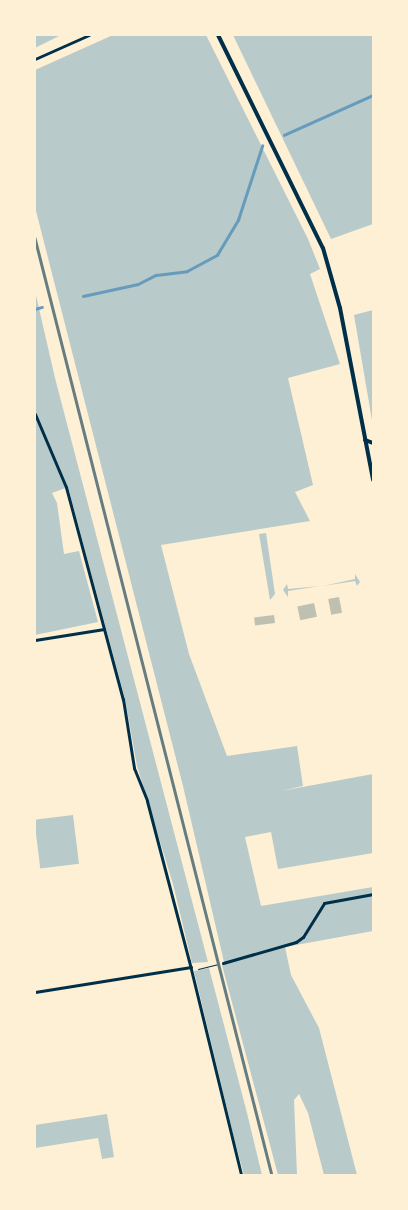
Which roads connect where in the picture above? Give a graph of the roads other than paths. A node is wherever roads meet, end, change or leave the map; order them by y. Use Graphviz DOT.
graph roads {
  1 [pos="89,35"];
  2 [pos="218,35"];
  3 [pos="35,59"];
  4 [pos="35,414"];
  5 [pos="366,440"];
  6 [pos="373,443"];
  7 [pos="373,478"];
  8 [pos="104,629"];
  9 [pos="35,640"];
  10 [pos="373,894"];
  11 [pos="224,963"];
  12 [pos="190,967"];
  13 [pos="35,992"];
  14 [pos="242,1175"];
  1 -- 3 [label="street"];
  2 -- 5 [label="street"];
  4 -- 8 [label="street"];
  5 -- 6 [label="street"];
  5 -- 7 [label="street"];
  8 -- 9 [label="street"];
  8 -- 12 [label="street"];
  10 -- 11 [label="street"];
  12 -- 13 [label="street"];
  12 -- 14 [label="street"];
}
